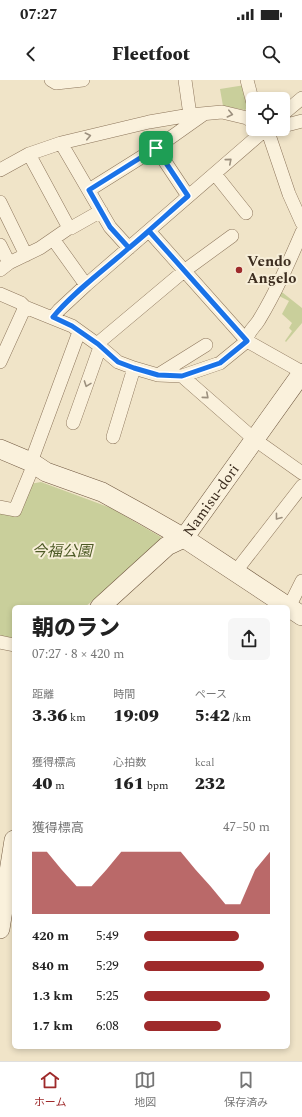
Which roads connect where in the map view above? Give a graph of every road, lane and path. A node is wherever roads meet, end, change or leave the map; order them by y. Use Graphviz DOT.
graph roads {
  1 [pos="51,80"];
  2 [pos="83,80"];
  3 [pos="185,80"];
  4 [pos="247,80"];
  5 [pos="250,92"];
  6 [pos="302,98"];
  7 [pos="290,108"];
  8 [pos="205,114"];
  9 [pos="190,115"];
  10 [pos="246,118"];
  11 [pos="302,121"];
  12 [pos="290,124"];
  13 [pos="258,136"];
  14 [pos="267,136"];
  15 [pos="61,143"];
  16 [pos="156,148"];
  17 [pos="29,154"];
  18 [pos="0,170"];
  19 [pos="215,174"];
  20 [pos="89,190"];
  21 [pos="188,196"];
  22 [pos="0,202"];
  23 [pos="101,210"];
  24 [pos="246,212"];
  25 [pos="302,223"];
  26 [pos="69,228"];
  27 [pos="149,231"];
  28 [pos="302,232"];
  29 [pos="232,236"];
  30 [pos="53,239"];
  31 [pos="0,245"];
  32 [pos="129,248"];
  33 [pos="26,255"];
  34 [pos="4,267"];
  35 [pos="184,271"];
  36 [pos="86,285"];
  37 [pos="0,294"];
  38 [pos="26,307"];
  39 [pos="53,317"];
  40 [pos="80,332"];
  41 [pos="247,341"];
  42 [pos="206,345"];
  43 [pos="99,346"];
  44 [pos="0,362"];
  45 [pos="134,368"];
  46 [pos="302,372"];
  47 [pos="158,375"];
  48 [pos="182,376"];
  49 [pos="73,423"];
  50 [pos="113,437"];
  51 [pos="254,439"];
  52 [pos="0,449"];
  53 [pos="33,463"];
  54 [pos="302,473"];
  55 [pos="302,486"];
  56 [pos="0,507"];
  57 [pos="184,538"];
  58 [pos="236,571"];
  59 [pos="302,581"];
  60 [pos="102,605"];
  61 [pos="286,605"];
  62 [pos="295,611"];
  63 [pos="0,642"];
  64 [pos="12,645"];
  65 [pos="12,853"];
  66 [pos="0,929"];
  1 -- 2 [label="street"];
  3 -- 9 [label="street"];
  4 -- 5 [label="street"];
  6 -- 7 [label="street"];
  8 -- 9 [label="street"];
  8 -- 10 [label="street, one-way"];
  8 -- 16 [label="street"];
  15 -- 9 [label="street, one-way"];
  11 -- 12 [label="street"];
  19 -- 13 [label="street, one-way"];
  14 -- 25 [label="street"];
  15 -- 17 [label="street"];
  15 -- 20 [label="street"];
  16 -- 20 [label="street"];
  16 -- 21 [label="street"];
  17 -- 18 [label="street"];
  17 -- 26 [label="street"];
  19 -- 21 [label="street"];
  19 -- 24 [label="street"];
  20 -- 23 [label="street"];
  21 -- 27 [label="street"];
  22 -- 33 [label="street"];
  23 -- 26 [label="street"];
  23 -- 32 [label="street"];
  26 -- 30 [label="street"];
  27 -- 32 [label="street"];
  27 -- 35 [label="street"];
  28 -- 41 [label="street"];
  29 -- 35 [label="street"];
  30 -- 33 [label="street"];
  30 -- 36 [label="street"];
  31 -- 34 [label="street"];
  32 -- 36 [label="street"];
  33 -- 34 [label="street"];
  35 -- 41 [label="street"];
  35 -- 43 [label="street"];
  36 -- 39 [label="street"];
  37 -- 38 [label="street"];
  38 -- 39 [label="street"];
  38 -- 44 [label="street"];
  39 -- 40 [label="street"];
  40 -- 43 [label="street"];
  40 -- 53 [label="street"];
  41 -- 46 [label="street"];
  41 -- 48 [label="street"];
  42 -- 47 [label="street"];
  43 -- 45 [label="street"];
  43 -- 49 [label="street, one-way"];
  45 -- 47 [label="street"];
  45 -- 50 [label="street"];
  46 -- 51 [label="street, Namisu-dori"];
  47 -- 48 [label="street"];
  48 -- 51 [label="street, one-way"];
  51 -- 54 [label="street"];
  51 -- 57 [label="street, Namisu-dori"];
  52 -- 53 [label="street"];
  53 -- 56 [label="street"];
  53 -- 57 [label="street"];
  55 -- 58 [label="street, one-way"];
  57 -- 58 [label="street"];
  57 -- 60 [label="street, Namisu-dori"];
  58 -- 61 [label="street"];
  59 -- 62 [label="street"];
  63 -- 64 [label="street"];
  65 -- 66 [label="street"];
}
